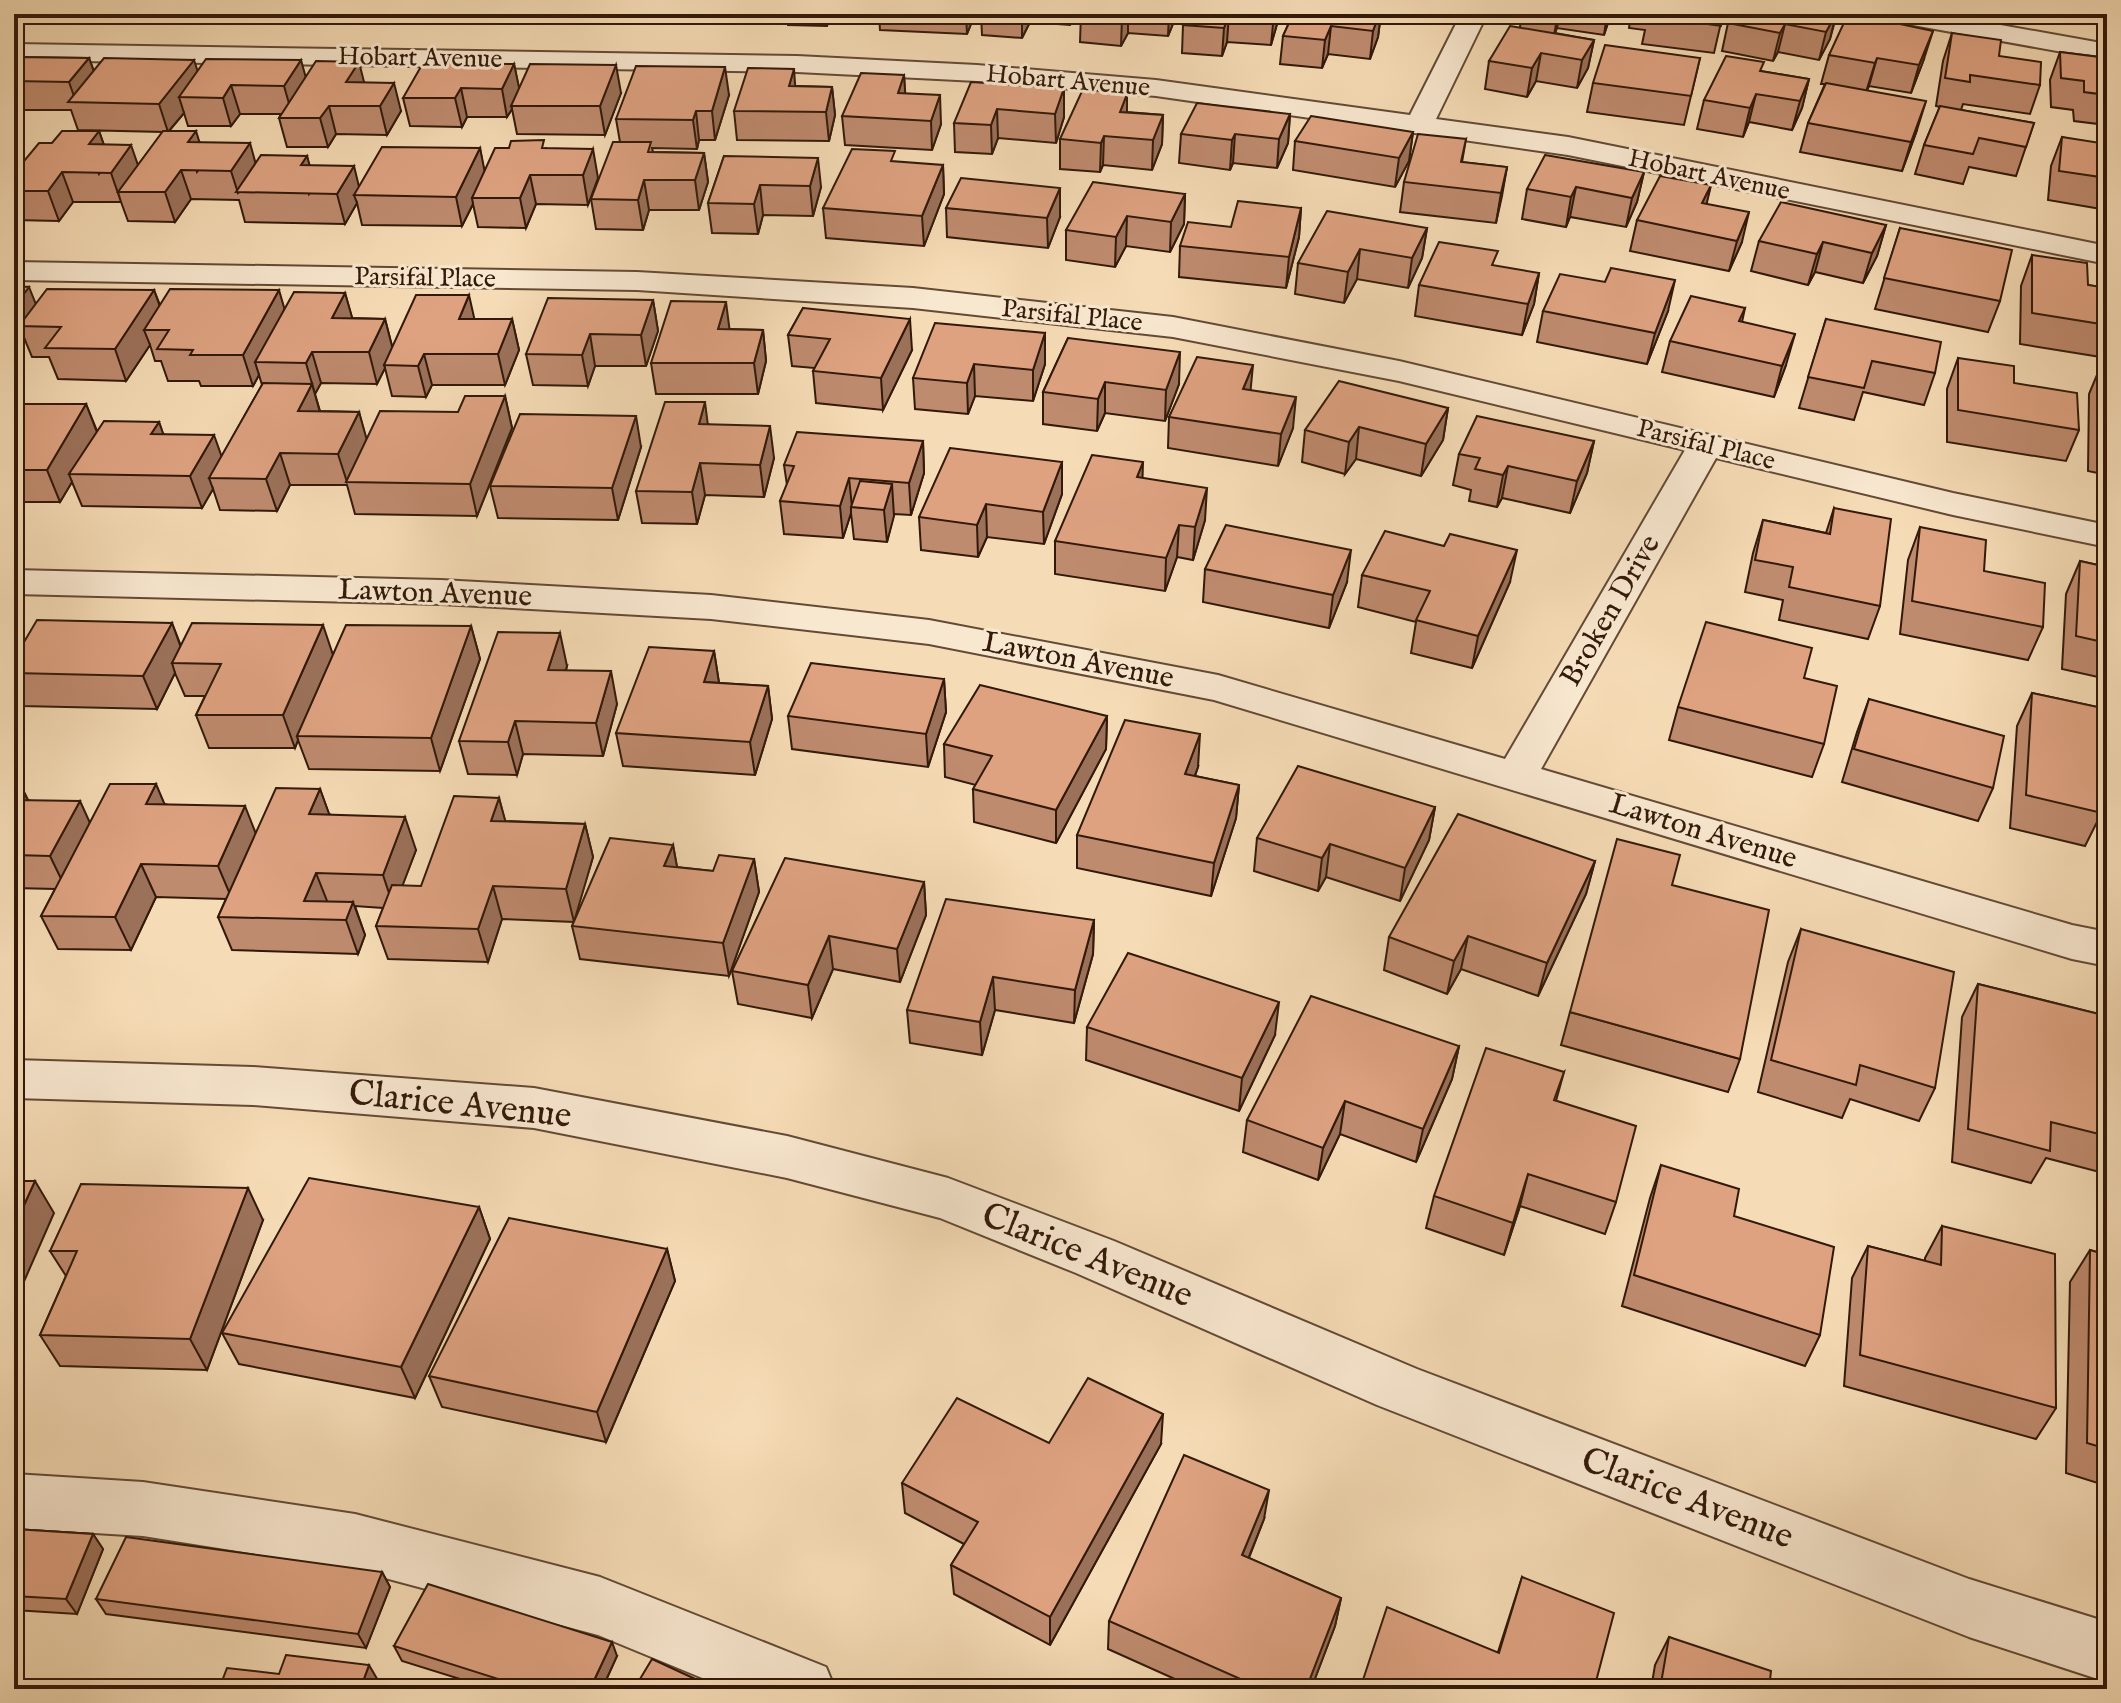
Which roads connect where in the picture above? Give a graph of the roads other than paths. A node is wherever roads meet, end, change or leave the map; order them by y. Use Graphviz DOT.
graph roads {
  1 [pos="1474,14"];
  2 [pos="1896,14"];
  3 [pos="14,52"];
  4 [pos="2107,52"];
  5 [pos="1420,123"];
  6 [pos="2107,255"];
  7 [pos="14,271"];
  8 [pos="1706,445"];
  9 [pos="2107,536"];
  10 [pos="14,582"];
  11 [pos="1516,777"];
  12 [pos="2107,949"];
  13 [pos="14,1079"];
  14 [pos="14,1501"];
  15 [pos="2107,1652"];
  16 [pos="804,1689"];
  1 -- 5 [label="street"];
  2 -- 4 [label="street"];
  3 -- 5 [label="street, Hobart Avenue"];
  5 -- 6 [label="street, Hobart Avenue"];
  7 -- 8 [label="street, Parsifal Place"];
  8 -- 9 [label="street, Parsifal Place"];
  8 -- 11 [label="street, Broken Drive"];
  10 -- 11 [label="street, Lawton Avenue"];
  11 -- 12 [label="street, Lawton Avenue"];
  13 -- 15 [label="street, Clarice Avenue"];
  14 -- 16 [label="street"];
}
